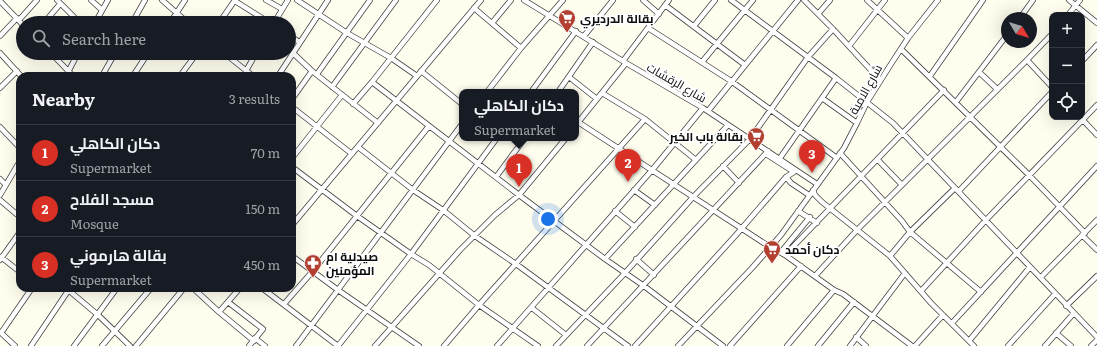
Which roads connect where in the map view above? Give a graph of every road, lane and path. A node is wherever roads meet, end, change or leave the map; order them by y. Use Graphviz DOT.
graph roads {
  1 [pos="37,0"];
  2 [pos="91,0"];
  3 [pos="108,0"];
  4 [pos="145,0"];
  5 [pos="162,0"];
  6 [pos="185,0"];
  7 [pos="235,0"];
  8 [pos="266,0"];
  9 [pos="288,0"];
  10 [pos="297,0"];
  11 [pos="328,0"];
  12 [pos="370,0"];
  13 [pos="396,0"];
  14 [pos="437,0"];
  15 [pos="481,0"];
  16 [pos="511,0"];
  17 [pos="524,0"];
  18 [pos="563,0"];
  19 [pos="613,0"];
  20 [pos="643,0"];
  21 [pos="669,0"];
  22 [pos="715,0"];
  23 [pos="731,0"];
  24 [pos="753,0"];
  25 [pos="798,0"];
  26 [pos="804,0"];
  27 [pos="830,0"];
  28 [pos="867,0"];
  29 [pos="885,0"];
  30 [pos="938,0"];
  31 [pos="983,0"];
  32 [pos="1033,0"];
  33 [pos="1069,0"];
  34 [pos="1080,0"];
  35 [pos="0,1"];
  36 [pos="59,2"];
  37 [pos="665,5"];
  38 [pos="1076,5"];
  39 [pos="474,8"];
  40 [pos="745,9"];
  41 [pos="878,9"];
  42 [pos="102,10"];
  43 [pos="282,10"];
  44 [pos="1024,12"];
  45 [pos="1070,12"];
  46 [pos="177,13"];
  47 [pos="318,14"];
  48 [pos="659,14"];
  49 [pos="818,14"];
  50 [pos="21,16"];
  51 [pos="49,16"];
  52 [pos="73,16"];
  53 [pos="99,16"];
  54 [pos="136,16"];
  55 [pos="175,16"];
  56 [pos="180,16"];
  57 [pos="224,16"];
  58 [pos="259,16"];
  59 [pos="278,16"];
  60 [pos="550,16"];
  61 [pos="16,17"];
  62 [pos="16,21"];
  63 [pos="492,23"];
  64 [pos="1097,23"];
  65 [pos="694,26"];
  66 [pos="648,28"];
  67 [pos="833,29"];
  68 [pos="772,31"];
  69 [pos="576,32"];
  70 [pos="347,33"];
  71 [pos="0,36"];
  72 [pos="584,36"];
  73 [pos="1049,37"];
  74 [pos="908,38"];
  75 [pos="296,40"];
  76 [pos="299,42"];
  77 [pos="593,42"];
  78 [pos="1001,43"];
  79 [pos="364,44"];
  80 [pos="718,44"];
  81 [pos="1097,45"];
  82 [pos="849,46"];
  83 [pos="296,48"];
  84 [pos="521,48"];
  85 [pos="901,49"];
  86 [pos="0,53"];
  87 [pos="296,56"];
  88 [pos="808,57"];
  89 [pos="391,58"];
  90 [pos="1085,58"];
  91 [pos="58,60"];
  92 [pos="74,60"];
  93 [pos="111,60"];
  94 [pos="143,60"];
  95 [pos="192,60"];
  96 [pos="233,60"];
  97 [pos="252,60"];
  98 [pos="288,60"];
  99 [pos="1027,60"];
  100 [pos="625,62"];
  101 [pos="702,62"];
  102 [pos="745,65"];
  103 [pos="17,71"];
  104 [pos="68,71"];
  105 [pos="246,71"];
  106 [pos="312,71"];
  107 [pos="421,71"];
  108 [pos="104,72"];
  109 [pos="136,72"];
  110 [pos="183,72"];
  111 [pos="281,72"];
  112 [pos="979,72"];
  113 [pos="317,74"];
  114 [pos="417,76"];
  115 [pos="930,76"];
  116 [pos="569,77"];
  117 [pos="836,78"];
  118 [pos="880,80"];
  119 [pos="372,82"];
  120 [pos="731,82"];
  121 [pos="1049,84"];
  122 [pos="332,87"];
  123 [pos="0,88"];
  124 [pos="489,89"];
  125 [pos="533,89"];
  126 [pos="560,89"];
  127 [pos="997,89"];
  128 [pos="944,90"];
  129 [pos="296,93"];
  130 [pos="602,93"];
  131 [pos="342,95"];
  132 [pos="1049,95"];
  133 [pos="822,98"];
  134 [pos="597,99"];
  135 [pos="396,101"];
  136 [pos="459,102"];
  137 [pos="867,102"];
  138 [pos="956,102"];
  139 [pos="353,104"];
  140 [pos="1097,105"];
  141 [pos="296,110"];
  142 [pos="706,110"];
  143 [pos="771,110"];
  144 [pos="1085,115"];
  145 [pos="970,116"];
  146 [pos="645,119"];
  147 [pos="1080,120"];
  148 [pos="1084,120"];
  149 [pos="579,122"];
  150 [pos="378,123"];
  151 [pos="858,123"];
  152 [pos="579,125"];
  153 [pos="728,125"];
  154 [pos="317,126"];
  155 [pos="429,126"];
  156 [pos="0,127"];
  157 [pos="459,128"];
  158 [pos="800,131"];
  159 [pos="902,133"];
  160 [pos="1097,135"];
  161 [pos="750,140"];
  162 [pos="449,141"];
  163 [pos="495,141"];
  164 [pos="522,141"];
  165 [pos="564,141"];
  166 [pos="675,143"];
  167 [pos="16,144"];
  168 [pos="1000,146"];
  169 [pos="358,147"];
  170 [pos="619,149"];
  171 [pos="767,152"];
  172 [pos="296,153"];
  173 [pos="840,153"];
  174 [pos="352,154"];
  175 [pos="780,158"];
  176 [pos="837,158"];
  177 [pos="927,159"];
  178 [pos="696,160"];
  179 [pos="878,160"];
  180 [pos="478,163"];
  181 [pos="723,166"];
  182 [pos="1097,166"];
  183 [pos="16,168"];
  184 [pos="652,169"];
  185 [pos="296,170"];
  186 [pos="392,174"];
  187 [pos="1029,175"];
  188 [pos="862,176"];
  189 [pos="496,177"];
  190 [pos="786,178"];
  191 [pos="0,179"];
  192 [pos="739,183"];
  193 [pos="675,184"];
  194 [pos="818,184"];
  195 [pos="6,185"];
  196 [pos="902,186"];
  197 [pos="413,190"];
  198 [pos="634,190"];
  199 [pos="813,190"];
  200 [pos="957,190"];
  201 [pos="322,191"];
  202 [pos="0,195"];
  203 [pos="519,195"];
  204 [pos="809,195"];
  205 [pos="694,196"];
  206 [pos="0,200"];
  207 [pos="885,202"];
  208 [pos="655,205"];
  209 [pos="1060,206"];
  210 [pos="714,209"];
  211 [pos="831,209"];
  212 [pos="443,210"];
  213 [pos="615,211"];
  214 [pos="798,211"];
  215 [pos="16,214"];
  216 [pos="357,216"];
  217 [pos="810,217"];
  218 [pos="296,220"];
  219 [pos="985,220"];
  220 [pos="1097,220"];
  221 [pos="554,221"];
  222 [pos="817,223"];
  223 [pos="635,227"];
  224 [pos="742,228"];
  225 [pos="858,229"];
  226 [pos="910,232"];
  227 [pos="381,233"];
  228 [pos="1083,234"];
  229 [pos="781,235"];
  230 [pos="476,236"];
  231 [pos="16,237"];
  232 [pos="790,241"];
  233 [pos="586,245"];
  234 [pos="770,247"];
  235 [pos="1097,250"];
  236 [pos="781,252"];
  237 [pos="1016,252"];
  238 [pos="411,254"];
  239 [pos="786,255"];
  240 [pos="890,256"];
  241 [pos="1,258"];
  242 [pos="296,259"];
  243 [pos="605,259"];
  244 [pos="636,260"];
  245 [pos="947,262"];
  246 [pos="516,264"];
  247 [pos="801,266"];
  248 [pos="1030,267"];
  249 [pos="16,269"];
  250 [pos="312,272"];
  251 [pos="625,273"];
  252 [pos="905,273"];
  253 [pos="441,274"];
  254 [pos="654,275"];
  255 [pos="815,276"];
  256 [pos="1097,276"];
  257 [pos="1040,277"];
  258 [pos="644,286"];
  259 [pos="549,288"];
  260 [pos="296,290"];
  261 [pos="338,290"];
  262 [pos="834,290"];
  263 [pos="921,291"];
  264 [pos="29,292"];
  265 [pos="66,292"];
  266 [pos="72,292"];
  267 [pos="114,292"];
  268 [pos="148,292"];
  269 [pos="181,292"];
  270 [pos="197,292"];
  271 [pos="237,292"];
  272 [pos="268,292"];
  273 [pos="294,292"];
  274 [pos="981,292"];
  275 [pos="1055,294"];
  276 [pos="228,302"];
  277 [pos="854,302"];
  278 [pos="284,304"];
  279 [pos="479,305"];
  280 [pos="671,306"];
  281 [pos="1066,306"];
  282 [pos="532,308"];
  283 [pos="368,310"];
  284 [pos="219,312"];
  285 [pos="1074,313"];
  286 [pos="98,314"];
  287 [pos="585,314"];
  288 [pos="943,315"];
  289 [pos="872,316"];
  290 [pos="952,323"];
  291 [pos="311,325"];
  292 [pos="696,326"];
  293 [pos="392,327"];
  294 [pos="514,328"];
  295 [pos="604,328"];
  296 [pos="114,331"];
  297 [pos="0,332"];
  298 [pos="1056,333"];
  299 [pos="566,335"];
  300 [pos="856,337"];
  301 [pos="1097,338"];
  302 [pos="254,340"];
  303 [pos="969,341"];
  304 [pos="15,346"];
  305 [pos="31,346"];
  306 [pos="74,346"];
  307 [pos="102,346"];
  308 [pos="130,346"];
  309 [pos="136,346"];
  310 [pos="249,346"];
  311 [pos="265,346"];
  312 [pos="296,346"];
  313 [pos="338,346"];
  314 [pos="375,346"];
  315 [pos="418,346"];
  316 [pos="444,346"];
  317 [pos="497,346"];
  318 [pos="537,346"];
  319 [pos="556,346"];
  320 [pos="587,346"];
  321 [pos="628,346"];
  322 [pos="635,346"];
  323 [pos="678,346"];
  324 [pos="723,346"];
  325 [pos="730,346"];
  326 [pos="787,346"];
  327 [pos="818,346"];
  328 [pos="850,346"];
  329 [pos="866,346"];
  330 [pos="912,346"];
  331 [pos="915,346"];
  332 [pos="974,346"];
  333 [pos="1008,346"];
  334 [pos="1045,346"];
  335 [pos="1071,346"];
  336 [pos="1091,346"];
  1 -- 50 [label="street"];
  2 -- 42 [label="street"];
  3 -- 42 [label="street"];
  4 -- 54 [label="street"];
  5 -- 46 [label="street"];
  6 -- 46 [label="street"];
  7 -- 57 [label="street"];
  7 -- 58 [label="street"];
  8 -- 43 [label="street"];
  9 -- 43 [label="street"];
  10 -- 47 [label="street"];
  11 -- 47 [label="street"];
  12 -- 70 [label="street"];
  13 -- 79 [label="street"];
  14 -- 89 [label="street"];
  15 -- 39 [label="street"];
  16 -- 63 [label="street"];
  17 -- 60 [label="street, شارع الرقشات"];
  18 -- 60 [label="street"];
  19 -- 72 [label="street"];
  20 -- 48 [label="street"];
  21 -- 37 [label="street"];
  22 -- 65 [label="street"];
  23 -- 40 [label="street"];
  24 -- 40 [label="street"];
  25 -- 68 [label="street"];
  26 -- 49 [label="street"];
  27 -- 49 [label="street"];
  28 -- 41 [label="street"];
  29 -- 41 [label="street"];
  30 -- 74 [label="street, شارع الامية"];
  31 -- 115 [label="street"];
  32 -- 44 [label="street"];
  33 -- 38 [label="street"];
  34 -- 38 [label="street"];
  35 -- 61 [label="street"];
  36 -- 51 [label="street"];
  36 -- 52 [label="street"];
  37 -- 48 [label="street"];
  37 -- 65 [label="street"];
  38 -- 45 [label="street"];
  38 -- 64 [label="street"];
  39 -- 63 [label="street"];
  39 -- 107 [label="street"];
  40 -- 68 [label="street"];
  40 -- 80 [label="street"];
  41 -- 74 [label="street"];
  41 -- 82 [label="street"];
  42 -- 53 [label="street"];
  43 -- 59 [label="street"];
  46 -- 55 [label="street"];
  46 -- 56 [label="street"];
  47 -- 70 [label="street"];
  47 -- 76 [label="street"];
  48 -- 66 [label="street"];
  49 -- 67 [label="street"];
  60 -- 69 [label="street, شارع الرقشات"];
  60 -- 84 [label="street"];
  62 -- 71 [label="street"];
  63 -- 84 [label="street"];
  65 -- 80 [label="street"];
  66 -- 100 [label="street"];
  66 -- 101 [label="street"];
  67 -- 82 [label="street"];
  67 -- 88 [label="street"];
  68 -- 88 [label="street"];
  68 -- 102 [label="street"];
  69 -- 72 [label="street, شارع الرقشات"];
  69 -- 125 [label="street"];
  70 -- 79 [label="street"];
  70 -- 113 [label="street"];
  72 -- 77 [label="street, شارع الرقشات"];
  73 -- 99 [label="street"];
  74 -- 85 [label="street, شارع الامية"];
  75 -- 76 [label="street"];
  76 -- 83 [label="street"];
  77 -- 100 [label="street, شارع الرقشات"];
  77 -- 116 [label="street"];
  78 -- 112 [label="street"];
  79 -- 89 [label="street"];
  79 -- 122 [label="street"];
  80 -- 101 [label="street"];
  80 -- 102 [label="street"];
  81 -- 90 [label="street"];
  82 -- 118 [label="street"];
  84 -- 124 [label="street"];
  85 -- 115 [label="street"];
  85 -- 118 [label="street, شارع الامية"];
  86 -- 103 [label="street"];
  87 -- 106 [label="street"];
  88 -- 117 [label="street"];
  88 -- 143 [label="street"];
  89 -- 114 [label="street"];
  89 -- 119 [label="street"];
  91 -- 104 [label="street"];
  92 -- 104 [label="street"];
  93 -- 108 [label="street"];
  94 -- 109 [label="street"];
  95 -- 110 [label="street"];
  96 -- 105 [label="street"];
  97 -- 105 [label="street"];
  98 -- 111 [label="street"];
  99 -- 121 [label="street"];
  99 -- 127 [label="street"];
  100 -- 130 [label="street"];
  100 -- 142 [label="street, شارع الرقشات"];
  101 -- 120 [label="street"];
  102 -- 120 [label="street"];
  103 -- 123 [label="street"];
  106 -- 113 [label="street"];
  106 -- 129 [label="street"];
  107 -- 114 [label="street"];
  107 -- 136 [label="street"];
  112 -- 127 [label="street"];
  112 -- 138 [label="street"];
  113 -- 122 [label="street"];
  114 -- 135 [label="street"];
  115 -- 128 [label="street"];
  116 -- 126 [label="street"];
  116 -- 134 [label="street"];
  117 -- 133 [label="street"];
  117 -- 137 [label="street"];
  118 -- 137 [label="street, شارع الامية"];
  119 -- 135 [label="street"];
  119 -- 139 [label="street"];
  120 -- 142 [label="street"];
  120 -- 143 [label="street"];
  122 -- 131 [label="street"];
  127 -- 145 [label="street"];
  128 -- 138 [label="street"];
  128 -- 159 [label="street"];
  130 -- 134 [label="street"];
  130 -- 146 [label="street"];
  131 -- 139 [label="street"];
  131 -- 154 [label="street"];
  132 -- 168 [label="street"];
  133 -- 151 [label="street"];
  133 -- 158 [label="street"];
  134 -- 149 [label="street"];
  135 -- 150 [label="street"];
  135 -- 155 [label="street"];
  137 -- 151 [label="street, شارع الامية"];
  137 -- 159 [label="street"];
  138 -- 145 [label="street"];
  139 -- 150 [label="street"];
  140 -- 144 [label="street"];
  141 -- 154 [label="street"];
  142 -- 153 [label="street, شارع الرقشات"];
  142 -- 166 [label="street"];
  143 -- 158 [label="street"];
  143 -- 161 [label="street"];
  145 -- 168 [label="street"];
  145 -- 177 [label="street"];
  146 -- 166 [label="street"];
  146 -- 170 [label="street"];
  147 -- 187 [label="street"];
  148 -- 160 [label="street"];
  150 -- 169 [label="street"];
  151 -- 173 [label="street, شارع الامية"];
  152 -- 170 [label="street"];
  153 -- 161 [label="street, شارع الرقشات"];
  153 -- 178 [label="street"];
  154 -- 172 [label="street"];
  154 -- 174 [label="street"];
  155 -- 162 [label="street"];
  155 -- 186 [label="street"];
  156 -- 167 [label="street"];
  157 -- 162 [label="street"];
  158 -- 175 [label="street"];
  158 -- 176 [label="street"];
  159 -- 177 [label="street"];
  159 -- 179 [label="street"];
  161 -- 171 [label="street, شارع الرقشات"];
  161 -- 181 [label="street"];
  162 -- 180 [label="street"];
  162 -- 197 [label="street"];
  163 -- 180 [label="street"];
  164 -- 189 [label="street"];
  165 -- 203 [label="street"];
  166 -- 178 [label="street"];
  166 -- 184 [label="street"];
  168 -- 187 [label="street"];
  168 -- 200 [label="street"];
  169 -- 174 [label="street"];
  169 -- 186 [label="street"];
  170 -- 184 [label="street"];
  170 -- 221 [label="street"];
  171 -- 175 [label="street, شارع الرقشات"];
  171 -- 190 [label="street"];
  171 -- 192 [label="street"];
  173 -- 176 [label="street, شارع الامية"];
  173 -- 188 [label="street"];
  174 -- 201 [label="street"];
  175 -- 194 [label="street, شارع الرقشات"];
  176 -- 194 [label="street, شارع الامية"];
  177 -- 196 [label="street"];
  177 -- 200 [label="street"];
  178 -- 193 [label="street"];
  179 -- 188 [label="street"];
  179 -- 196 [label="street"];
  180 -- 189 [label="street"];
  180 -- 212 [label="street"];
  181 -- 192 [label="street"];
  181 -- 205 [label="street"];
  182 -- 209 [label="street"];
  183 -- 195 [label="street"];
  184 -- 193 [label="street"];
  184 -- 198 [label="street"];
  185 -- 201 [label="street"];
  186 -- 197 [label="street"];
  186 -- 216 [label="street"];
  187 -- 209 [label="street"];
  187 -- 219 [label="street"];
  188 -- 207 [label="street"];
  188 -- 211 [label="street"];
  189 -- 203 [label="street"];
  190 -- 204 [label="street"];
  190 -- 224 [label="street"];
  191 -- 195 [label="street"];
  192 -- 210 [label="street"];
  193 -- 205 [label="street"];
  193 -- 208 [label="street"];
  194 -- 199 [label="street, شارع الامية"];
  195 -- 202 [label="street"];
  196 -- 207 [label="street"];
  197 -- 212 [label="street"];
  197 -- 227 [label="street"];
  198 -- 208 [label="street"];
  198 -- 213 [label="street"];
  199 -- 204 [label="street, شارع الامية"];
  199 -- 211 [label="street"];
  200 -- 219 [label="street"];
  200 -- 226 [label="street"];
  201 -- 216 [label="street"];
  201 -- 218 [label="street"];
  203 -- 221 [label="street"];
  203 -- 230 [label="street"];
  204 -- 214 [label="street, شارع الامية"];
  205 -- 210 [label="street"];
  205 -- 244 [label="street"];
  206 -- 215 [label="street"];
  207 -- 225 [label="street"];
  207 -- 226 [label="street"];
  208 -- 223 [label="street"];
  209 -- 228 [label="street"];
  209 -- 237 [label="street"];
  210 -- 224 [label="street"];
  210 -- 254 [label="street"];
  211 -- 222 [label="street"];
  211 -- 225 [label="street"];
  212 -- 230 [label="street"];
  212 -- 238 [label="street"];
  213 -- 223 [label="street"];
  213 -- 233 [label="street"];
  214 -- 217 [label="street"];
  214 -- 229 [label="street, شارع الامية"];
  216 -- 227 [label="street"];
  216 -- 250 [label="street"];
  217 -- 222 [label="street"];
  217 -- 232 [label="street"];
  219 -- 237 [label="street"];
  219 -- 245 [label="street"];
  220 -- 228 [label="street"];
  221 -- 233 [label="street"];
  221 -- 246 [label="street"];
  222 -- 239 [label="street"];
  223 -- 243 [label="street"];
  224 -- 234 [label="street"];
  224 -- 280 [label="street"];
  225 -- 240 [label="street"];
  225 -- 255 [label="street"];
  226 -- 240 [label="street"];
  226 -- 245 [label="street"];
  227 -- 238 [label="street"];
  227 -- 261 [label="street"];
  228 -- 235 [label="street"];
  228 -- 257 [label="street"];
  229 -- 232 [label="street"];
  229 -- 234 [label="street, شارع الامية"];
  230 -- 246 [label="street"];
  230 -- 253 [label="street"];
  231 -- 241 [label="street"];
  232 -- 236 [label="street"];
  233 -- 243 [label="street"];
  233 -- 259 [label="street"];
  234 -- 236 [label="street"];
  234 -- 292 [label="street, شارع الامية"];
  236 -- 239 [label="street"];
  237 -- 248 [label="street"];
  237 -- 274 [label="street"];
  238 -- 253 [label="street"];
  238 -- 283 [label="street"];
  239 -- 247 [label="street"];
  240 -- 252 [label="street"];
  241 -- 249 [label="street"];
  242 -- 250 [label="street"];
  243 -- 251 [label="street"];
  244 -- 251 [label="street"];
  244 -- 254 [label="street"];
  245 -- 263 [label="street"];
  245 -- 274 [label="street"];
  246 -- 259 [label="street"];
  246 -- 279 [label="street"];
  247 -- 255 [label="street"];
  247 -- 325 [label="street"];
  248 -- 257 [label="street"];
  248 -- 303 [label="street"];
  250 -- 260 [label="street"];
  250 -- 261 [label="street"];
  251 -- 258 [label="street"];
  251 -- 287 [label="street"];
  252 -- 263 [label="street"];
  252 -- 289 [label="street"];
  253 -- 279 [label="street"];
  253 -- 293 [label="street"];
  254 -- 258 [label="street"];
  255 -- 262 [label="street"];
  256 -- 281 [label="street"];
  257 -- 275 [label="street"];
  258 -- 280 [label="street"];
  258 -- 295 [label="street"];
  259 -- 282 [label="street"];
  259 -- 287 [label="street"];
  261 -- 283 [label="street"];
  261 -- 291 [label="street"];
  262 -- 277 [label="street"];
  262 -- 326 [label="street"];
  263 -- 288 [label="street"];
  264 -- 297 [label="street"];
  265 -- 305 [label="street"];
  266 -- 286 [label="street"];
  267 -- 286 [label="street"];
  268 -- 296 [label="street"];
  269 -- 309 [label="street"];
  270 -- 284 [label="street"];
  271 -- 276 [label="street"];
  272 -- 278 [label="street"];
  273 -- 278 [label="street"];
  274 -- 290 [label="street"];
  275 -- 281 [label="street"];
  275 -- 333 [label="street"];
  276 -- 284 [label="street"];
  276 -- 302 [label="street"];
  277 -- 289 [label="street"];
  277 -- 327 [label="street"];
  278 -- 291 [label="street"];
  279 -- 294 [label="street"];
  279 -- 316 [label="street"];
  280 -- 292 [label="street"];
  280 -- 322 [label="street"];
  281 -- 285 [label="street"];
  282 -- 294 [label="street"];
  282 -- 299 [label="street"];
  283 -- 293 [label="street"];
  283 -- 313 [label="street"];
  284 -- 302 [label="street"];
  285 -- 298 [label="street"];
  285 -- 301 [label="street"];
  286 -- 296 [label="street"];
  286 -- 306 [label="street"];
  287 -- 295 [label="street"];
  287 -- 299 [label="street"];
  288 -- 290 [label="street"];
  288 -- 331 [label="street"];
  289 -- 300 [label="street"];
  289 -- 330 [label="street"];
  290 -- 303 [label="street"];
  291 -- 312 [label="street"];
  291 -- 313 [label="street"];
  292 -- 323 [label="street, شارع الامية"];
  292 -- 324 [label="street"];
  293 -- 314 [label="street"];
  293 -- 315 [label="street"];
  294 -- 317 [label="street"];
  294 -- 318 [label="street"];
  295 -- 320 [label="street"];
  295 -- 321 [label="street"];
  296 -- 307 [label="street"];
  296 -- 308 [label="street"];
  297 -- 304 [label="street"];
  298 -- 334 [label="street"];
  298 -- 335 [label="street"];
  299 -- 319 [label="street"];
  300 -- 328 [label="street"];
  300 -- 329 [label="street"];
  301 -- 336 [label="street"];
  302 -- 310 [label="street"];
  302 -- 311 [label="street"];
  303 -- 332 [label="street"];
}
